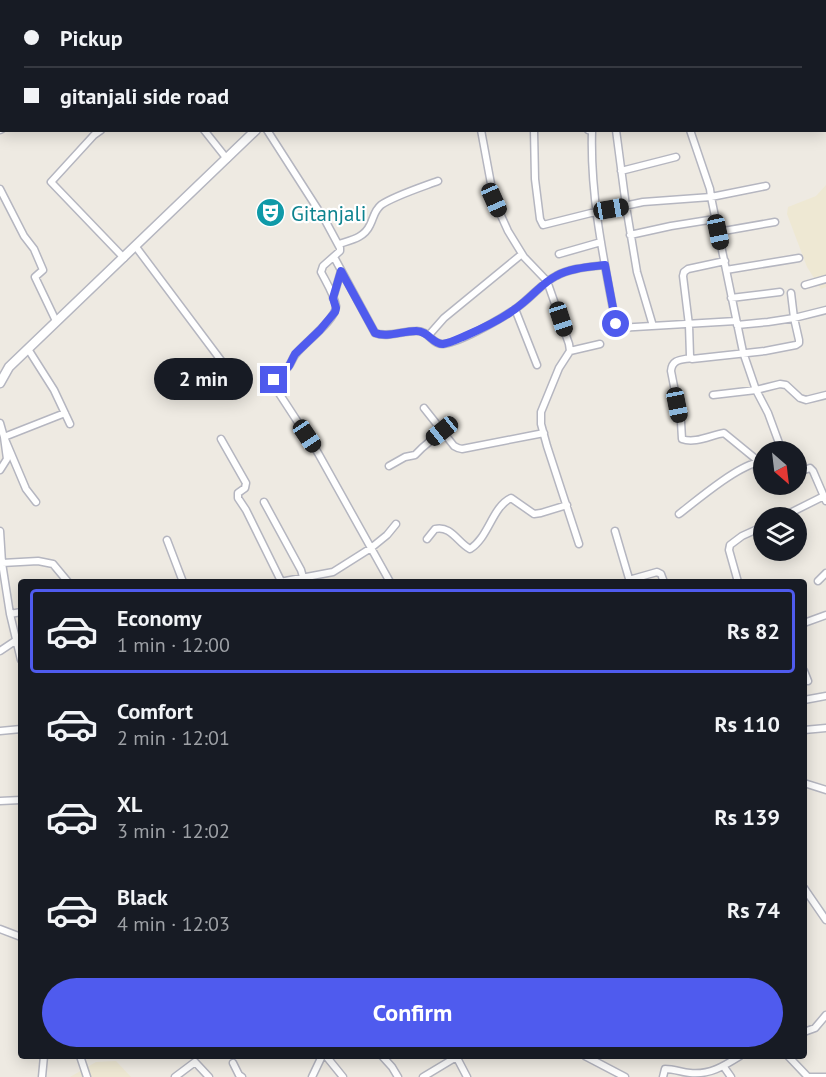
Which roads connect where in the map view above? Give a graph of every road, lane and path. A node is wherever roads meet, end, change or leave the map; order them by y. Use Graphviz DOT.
graph roads {
  1 [pos="98,132"];
  2 [pos="206,132"];
  3 [pos="254,132"];
  4 [pos="268,132"];
  5 [pos="483,132"];
  6 [pos="534,132"];
  7 [pos="591,132"];
  8 [pos="616,132"];
  9 [pos="691,132"];
  10 [pos="676,157"];
  11 [pos="226,159"];
  12 [pos="621,171"];
  13 [pos="438,181"];
  14 [pos="766,186"];
  15 [pos="0,189"];
  16 [pos="711,197"];
  17 [pos="626,207"];
  18 [pos="597,212"];
  19 [pos="715,219"];
  20 [pos="775,222"];
  21 [pos="718,232"];
  22 [pos="630,235"];
  23 [pos="601,242"];
  24 [pos="339,244"];
  25 [pos="136,247"];
  26 [pos="522,254"];
  27 [pos="559,254"];
  28 [pos="334,257"];
  29 [pos="124,258"];
  30 [pos="799,258"];
  31 [pos="725,261"];
  32 [pos="605,265"];
  33 [pos="726,270"];
  34 [pos="341,271"];
  35 [pos="826,279"];
  36 [pos="547,281"];
  37 [pos="805,285"];
  38 [pos="780,292"];
  39 [pos="791,293"];
  40 [pos="333,298"];
  41 [pos="731,298"];
  42 [pos="515,309"];
  43 [pos="826,310"];
  44 [pos="794,318"];
  45 [pos="56,321"];
  46 [pos="737,323"];
  47 [pos="688,325"];
  48 [pos="653,326"];
  49 [pos="429,335"];
  50 [pos="600,344"];
  51 [pos="28,349"];
  52 [pos="570,351"];
  53 [pos="743,352"];
  54 [pos="691,358"];
  55 [pos="537,365"];
  56 [pos="226,367"];
  57 [pos="0,383"];
  58 [pos="756,390"];
  59 [pos="826,395"];
  60 [pos="713,396"];
  61 [pos="424,408"];
  62 [pos="65,413"];
  63 [pos="0,423"];
  64 [pos="70,424"];
  65 [pos="442,431"];
  66 [pos="544,432"];
  67 [pos="4,437"];
  68 [pos="221,439"];
  69 [pos="778,441"];
  70 [pos="753,455"];
  71 [pos="753,463"];
  72 [pos="389,466"];
  73 [pos="807,469"];
  74 [pos="0,470"];
  75 [pos="826,479"];
  76 [pos="818,482"];
  77 [pos="825,499"];
  78 [pos="36,502"];
  79 [pos="264,502"];
  80 [pos="567,505"];
  81 [pos="806,507"];
  82 [pos="679,514"];
  83 [pos="396,524"];
  84 [pos="0,531"];
  85 [pos="615,531"];
  86 [pos="753,531"];
  87 [pos="427,539"];
  88 [pos="167,540"];
  89 [pos="579,544"];
  90 [pos="371,548"];
  91 [pos="2,563"];
  92 [pos="826,573"];
  93 [pos="303,577"];
  94 [pos="66,579"];
  95 [pos="182,579"];
  96 [pos="279,579"];
  97 [pos="294,579"];
  98 [pos="388,579"];
  99 [pos="628,579"];
  100 [pos="635,579"];
  101 [pos="662,579"];
  102 [pos="737,579"];
  103 [pos="818,581"];
  104 [pos="18,613"];
  105 [pos="10,614"];
  106 [pos="826,615"];
  107 [pos="807,622"];
  108 [pos="15,641"];
  109 [pos="18,650"];
  110 [pos="0,651"];
  111 [pos="826,696"];
  112 [pos="807,699"];
  113 [pos="826,728"];
  114 [pos="18,729"];
  115 [pos="807,730"];
  116 [pos="0,732"];
  117 [pos="807,784"];
  118 [pos="826,790"];
  119 [pos="18,800"];
  120 [pos="0,801"];
  121 [pos="807,892"];
  122 [pos="826,920"];
  123 [pos="0,929"];
  124 [pos="18,937"];
  125 [pos="826,1015"];
  126 [pos="807,1032"];
  127 [pos="45,1059"];
  128 [pos="81,1059"];
  129 [pos="322,1059"];
  130 [pos="327,1059"];
  131 [pos="385,1059"];
  132 [pos="452,1059"];
  133 [pos="458,1059"];
  134 [pos="591,1059"];
  135 [pos="731,1059"];
  136 [pos="791,1059"];
  137 [pos="233,1063"];
  138 [pos="724,1067"];
  139 [pos="42,1077"];
  140 [pos="87,1077"];
  141 [pos="175,1077"];
  142 [pos="208,1077"];
  143 [pos="242,1077"];
  144 [pos="312,1077"];
  145 [pos="343,1077"];
  146 [pos="398,1077"];
  147 [pos="423,1077"];
  148 [pos="466,1077"];
  149 [pos="625,1077"];
  150 [pos="663,1077"];
  151 [pos="731,1077"];
  152 [pos="808,1077"];
  153 [pos="826,1077"];
  1 -- 29 [label="street"];
  2 -- 11 [label="street"];
  3 -- 11 [label="street"];
  4 -- 24 [label="street"];
  5 -- 26 [label="street"];
  6 -- 18 [label="street"];
  7 -- 18 [label="street"];
  8 -- 12 [label="street"];
  9 -- 16 [label="street"];
  10 -- 12 [label="street"];
  11 -- 25 [label="street"];
  12 -- 17 [label="street"];
  13 -- 24 [label="street"];
  14 -- 16 [label="street"];
  15 -- 45 [label="street"];
  16 -- 17 [label="street"];
  16 -- 19 [label="street"];
  17 -- 18 [label="street"];
  17 -- 22 [label="street"];
  18 -- 23 [label="street"];
  19 -- 21 [label="street"];
  19 -- 22 [label="street"];
  20 -- 21 [label="street"];
  21 -- 31 [label="street"];
  22 -- 48 [label="street"];
  23 -- 27 [label="street"];
  23 -- 32 [label="street"];
  24 -- 28 [label="street"];
  25 -- 29 [label="street"];
  25 -- 56 [label="street"];
  26 -- 36 [label="street"];
  26 -- 49 [label="street"];
  28 -- 34 [label="street"];
  28 -- 40 [label="street"];
  29 -- 45 [label="street"];
  30 -- 33 [label="street"];
  31 -- 33 [label="street"];
  31 -- 47 [label="street"];
  32 -- 36 [label="street"];
  32 -- 48 [label="street"];
  33 -- 41 [label="street"];
  34 -- 40 [label="street"];
  34 -- 49 [label="street"];
  35 -- 37 [label="street"];
  36 -- 42 [label="street"];
  36 -- 52 [label="street"];
  38 -- 41 [label="street"];
  39 -- 44 [label="street"];
  40 -- 90 [label="street"];
  41 -- 46 [label="street"];
  42 -- 49 [label="street"];
  42 -- 55 [label="street"];
  43 -- 44 [label="street"];
  44 -- 46 [label="street"];
  44 -- 53 [label="street"];
  45 -- 51 [label="street"];
  46 -- 47 [label="street"];
  46 -- 53 [label="street"];
  47 -- 48 [label="street"];
  47 -- 54 [label="street"];
  50 -- 52 [label="street"];
  51 -- 57 [label="street"];
  51 -- 62 [label="street"];
  52 -- 66 [label="street"];
  53 -- 54 [label="street"];
  53 -- 58 [label="street"];
  54 -- 70 [label="street"];
  58 -- 59 [label="street"];
  58 -- 60 [label="street"];
  58 -- 69 [label="street"];
  61 -- 65 [label="street"];
  62 -- 64 [label="street"];
  62 -- 67 [label="street"];
  63 -- 67 [label="street"];
  65 -- 66 [label="street"];
  65 -- 72 [label="street"];
  66 -- 80 [label="street"];
  67 -- 74 [label="street"];
  67 -- 78 [label="street"];
  68 -- 96 [label="street"];
  71 -- 82 [label="street"];
  73 -- 76 [label="street"];
  75 -- 76 [label="street"];
  76 -- 77 [label="street"];
  77 -- 81 [label="street"];
  79 -- 93 [label="street"];
  80 -- 87 [label="street"];
  80 -- 89 [label="street"];
  83 -- 90 [label="street"];
  84 -- 91 [label="street"];
  85 -- 99 [label="street"];
  86 -- 102 [label="street"];
  88 -- 95 [label="street"];
  90 -- 93 [label="street"];
  90 -- 98 [label="street"];
  91 -- 94 [label="street"];
  91 -- 105 [label="street"];
  92 -- 103 [label="street"];
  93 -- 97 [label="street"];
  100 -- 101 [label="street"];
  104 -- 105 [label="street"];
  105 -- 108 [label="street"];
  106 -- 107 [label="street"];
  108 -- 109 [label="street"];
  108 -- 110 [label="street"];
  111 -- 112 [label="street"];
  113 -- 115 [label="street"];
  114 -- 116 [label="street"];
  117 -- 118 [label="street"];
  119 -- 120 [label="street"];
  121 -- 122 [label="street"];
  123 -- 124 [label="street"];
  125 -- 126 [label="street"];
  127 -- 139 [label="street"];
  128 -- 140 [label="street"];
  129 -- 144 [label="street"];
  130 -- 145 [label="street"];
  131 -- 146 [label="street"];
  132 -- 147 [label="street"];
  133 -- 148 [label="street"];
  134 -- 149 [label="street"];
  135 -- 138 [label="street"];
  136 -- 152 [label="street"];
  137 -- 143 [label="street"];
  138 -- 150 [label="street"];
  138 -- 151 [label="street"];
  141 -- 142 [label="street"];
  152 -- 153 [label="street"];
}
